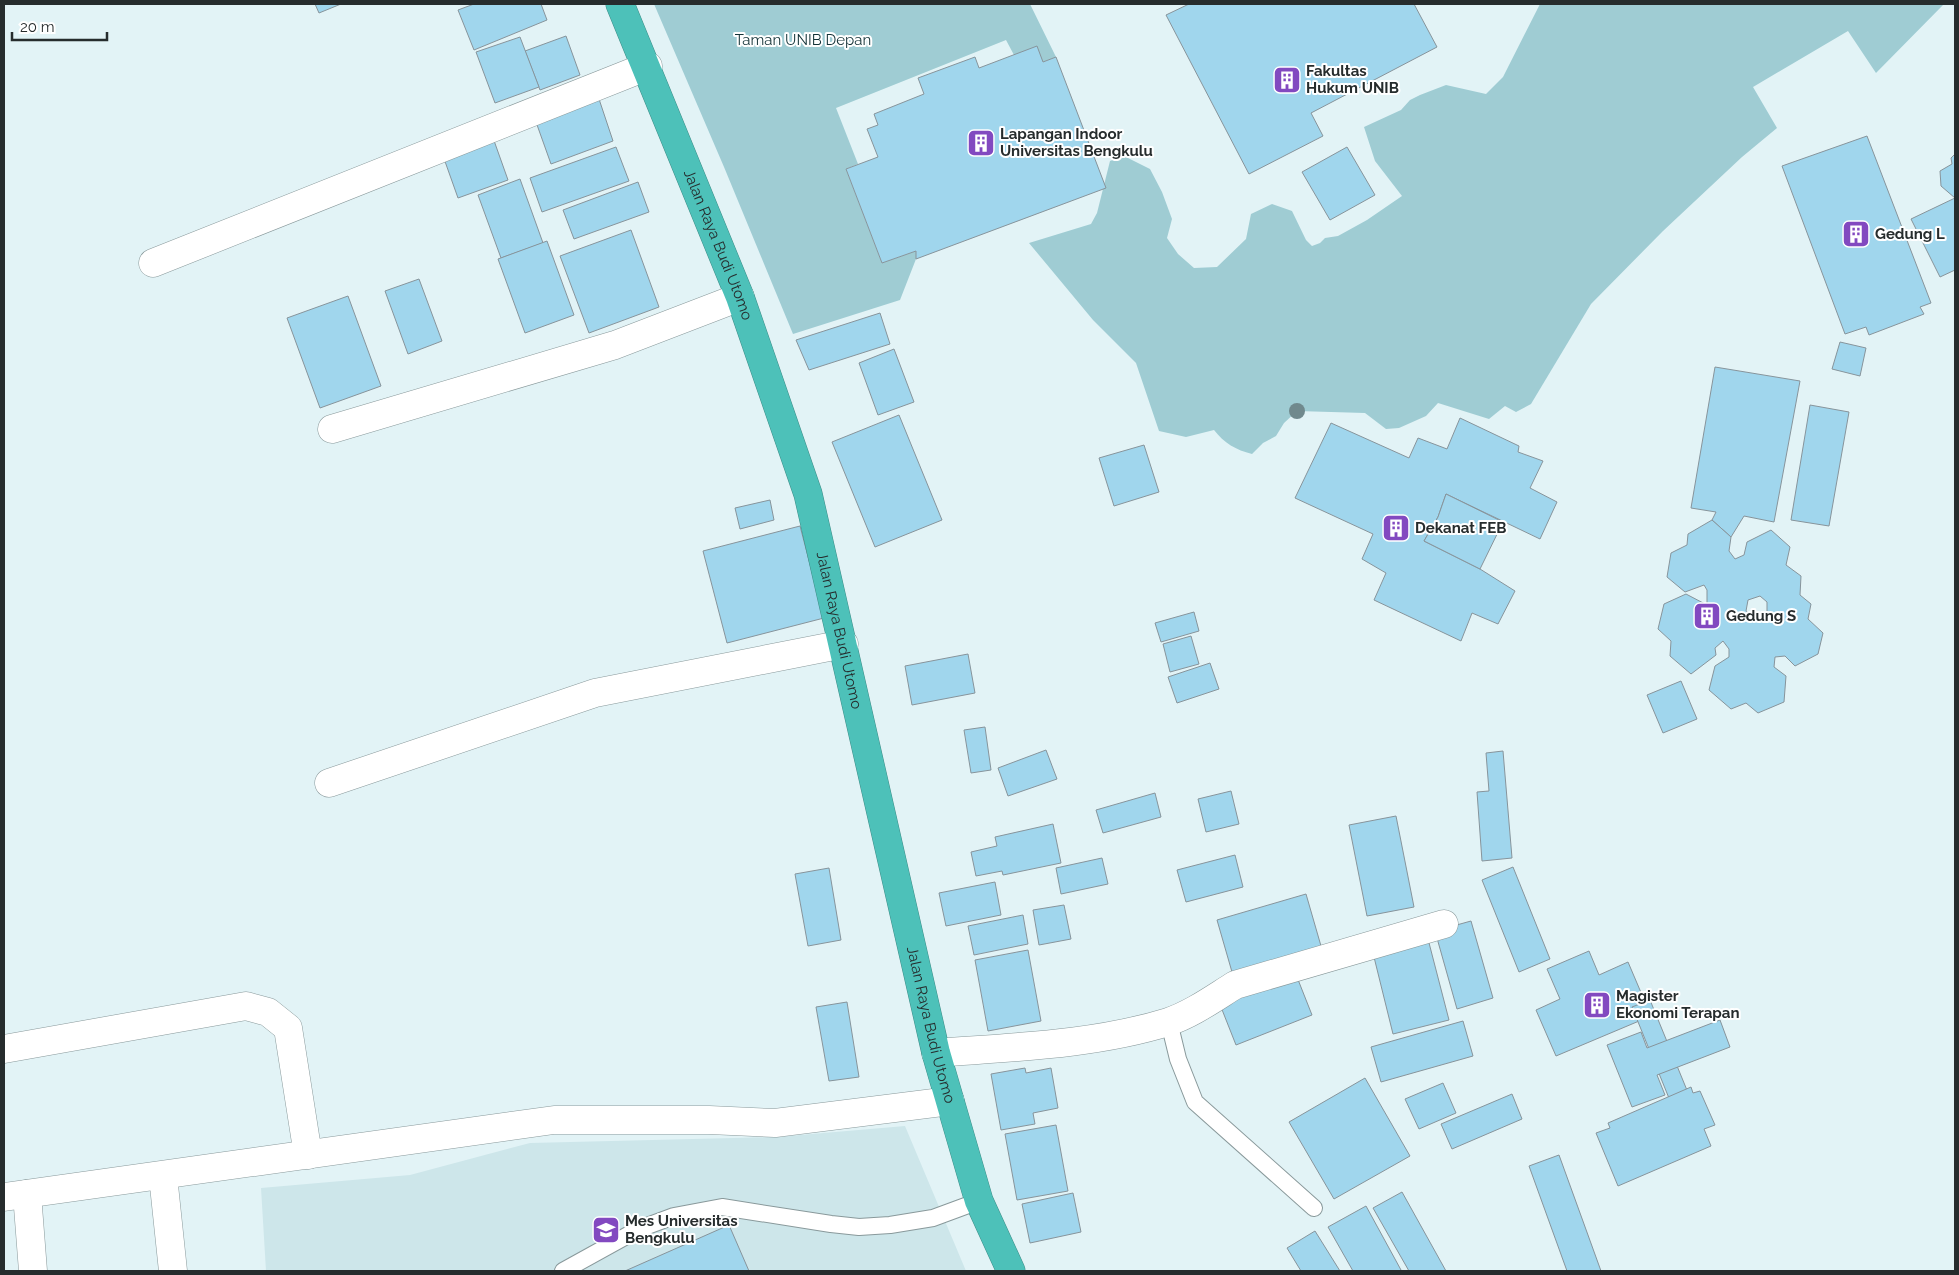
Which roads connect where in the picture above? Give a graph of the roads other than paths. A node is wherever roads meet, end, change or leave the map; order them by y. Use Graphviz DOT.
graph roads {
  1 [pos="620,4"];
  2 [pos="648,66"];
  3 [pos="153,263"];
  4 [pos="740,297"];
  5 [pos="332,429"];
  6 [pos="844,644"];
  7 [pos="329,783"];
  8 [pos="1444,924"];
  9 [pos="1169,1022"];
  10 [pos="4,1049"];
  11 [pos="936,1053"];
  12 [pos="950,1101"];
  13 [pos="308,1155"];
  14 [pos="163,1176"];
  15 [pos="15,1196"];
  16 [pos="979,1201"];
  17 [pos="1314,1208"];
  18 [pos="33,1271"];
  19 [pos="173,1271"];
  20 [pos="563,1271"];
  21 [pos="1011,1271"];
  1 -- 2 [label="highway, Jalan Raya Budi Utomo"];
  2 -- 3 [label="street"];
  2 -- 4 [label="highway, Jalan Raya Budi Utomo"];
  4 -- 5 [label="street"];
  4 -- 6 [label="highway, Jalan Raya Budi Utomo"];
  6 -- 7 [label="street"];
  6 -- 11 [label="highway, Jalan Raya Budi Utomo"];
  8 -- 9 [label="street"];
  9 -- 11 [label="street"];
  9 -- 17 [label="lane"];
  10 -- 13 [label="street"];
  11 -- 12 [label="highway, Jalan Raya Budi Utomo"];
  12 -- 13 [label="street"];
  12 -- 16 [label="highway, Jalan Raya Budi Utomo"];
  13 -- 14 [label="street"];
  14 -- 15 [label="street"];
  14 -- 19 [label="street"];
  15 -- 18 [label="street"];
  16 -- 20 [label="lane"];
  16 -- 21 [label="highway, Jalan Raya Budi Utomo"];
}
